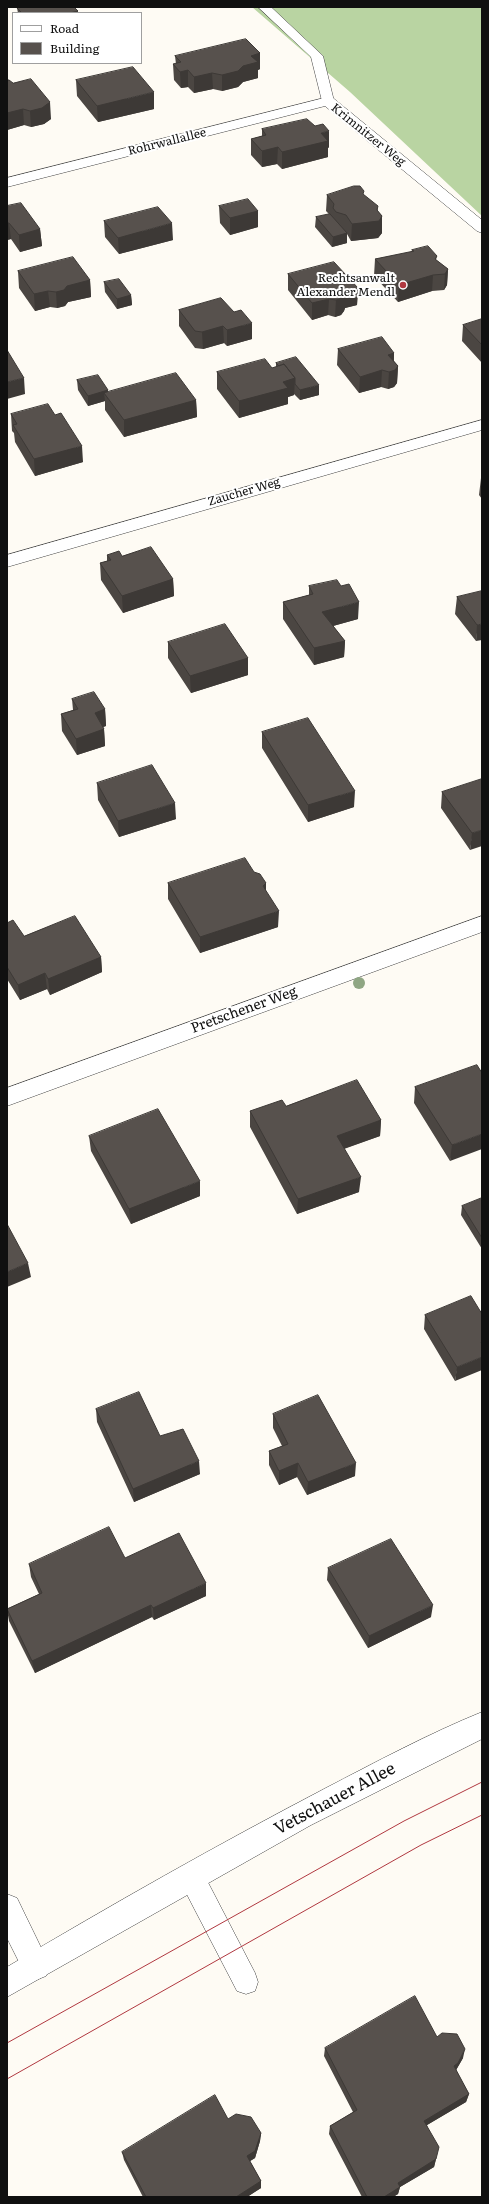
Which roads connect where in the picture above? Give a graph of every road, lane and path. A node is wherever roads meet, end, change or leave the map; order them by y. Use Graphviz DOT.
graph roads {
  1 [pos="264,7"];
  2 [pos="328,101"];
  3 [pos="7,183"];
  4 [pos="482,228"];
  5 [pos="482,425"];
  6 [pos="7,561"];
  7 [pos="482,924"];
  8 [pos="7,1097"];
  9 [pos="482,1725"];
  10 [pos="191,1876"];
  11 [pos="7,1908"];
  12 [pos="36,1966"];
  13 [pos="246,1982"];
  14 [pos="7,1983"];
  1 -- 2 [label="lane, Krimnitzer Weg"];
  2 -- 3 [label="street, Rohrwallallee"];
  2 -- 4 [label="street, Krimnitzer Weg"];
  5 -- 6 [label="street, Zaucher Weg"];
  7 -- 8 [label="street, Pretschener Weg"];
  9 -- 10 [label="street, Vetschauer Allee"];
  10 -- 12 [label="street, Vetschauer Allee"];
  10 -- 13 [label="lane"];
  11 -- 12 [label="street"];
  12 -- 14 [label="street, Vetschauer Allee"];
}
